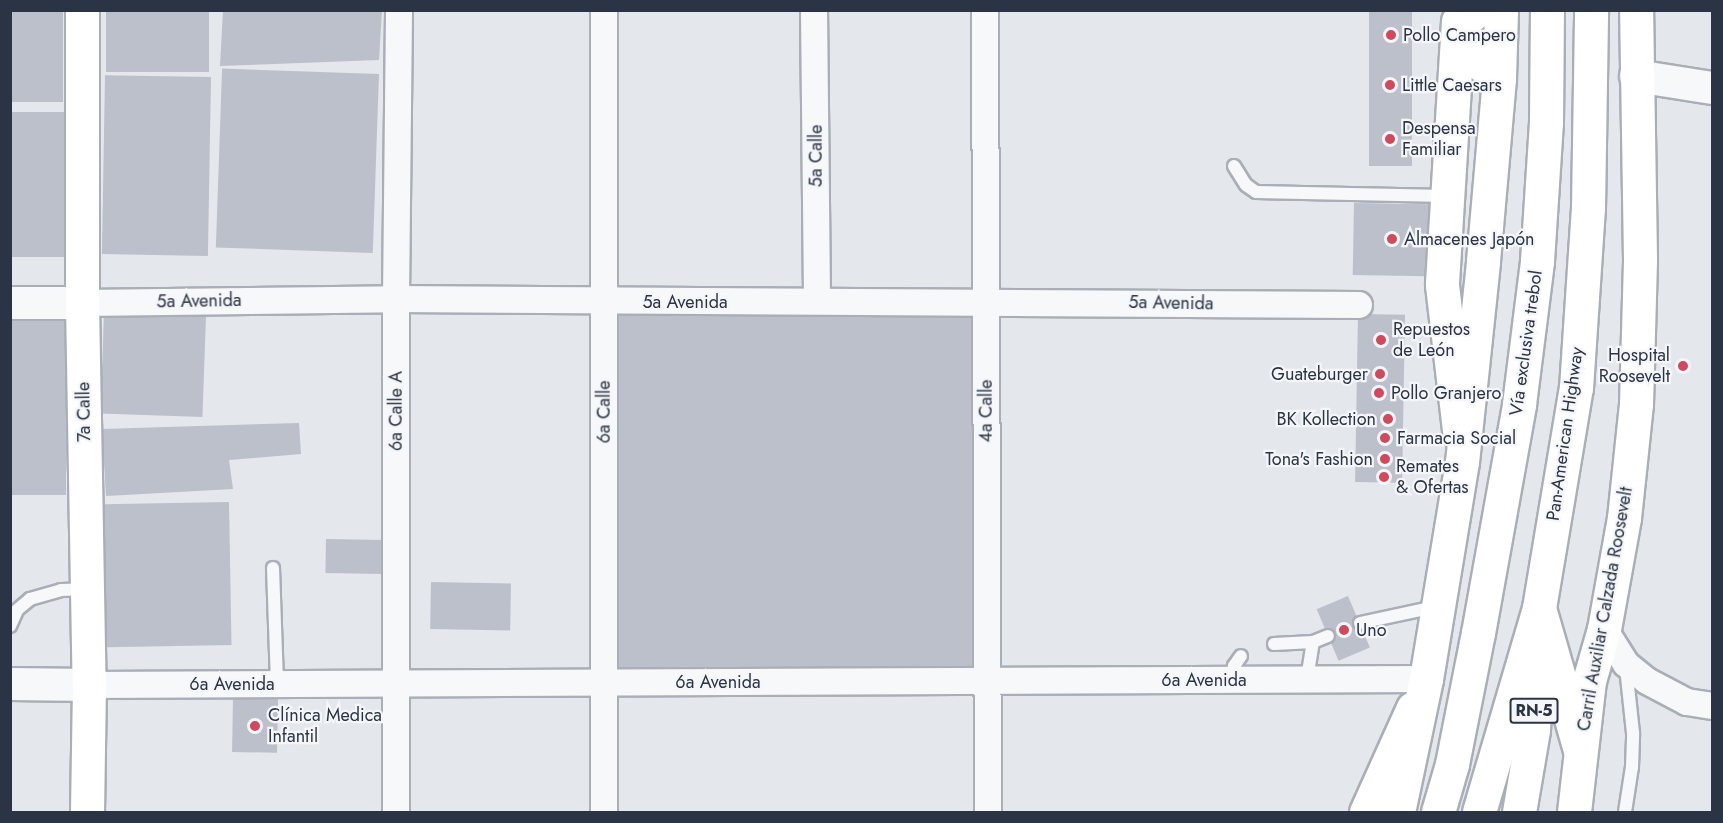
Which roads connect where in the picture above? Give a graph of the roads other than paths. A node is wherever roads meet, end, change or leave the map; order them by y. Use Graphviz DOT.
graph roads {
  1 [pos="82,10"];
  2 [pos="399,10"];
  3 [pos="604,10"];
  4 [pos="814,10"];
  5 [pos="985,10"];
  6 [pos="1501,10"];
  7 [pos="1547,10"];
  8 [pos="1591,10"];
  9 [pos="1636,10"];
  10 [pos="1462,24"];
  11 [pos="1636,76"];
  12 [pos="1499,78"];
  13 [pos="1713,88"];
  14 [pos="1234,166"];
  15 [pos="1447,196"];
  16 [pos="396,299"];
  17 [pos="817,301"];
  18 [pos="604,302"];
  19 [pos="986,302"];
  20 [pos="10,303"];
  21 [pos="82,303"];
  22 [pos="1359,305"];
  23 [pos="1462,462"];
  24 [pos="273,568"];
  25 [pos="87,589"];
  26 [pos="1439,606"];
  27 [pos="1539,608"];
  28 [pos="1360,623"];
  29 [pos="10,626"];
  30 [pos="1604,629"];
  31 [pos="1328,636"];
  32 [pos="1313,642"];
  33 [pos="1274,644"];
  34 [pos="1626,664"];
  35 [pos="1426,678"];
  36 [pos="1307,679"];
  37 [pos="987,680"];
  38 [pos="604,682"];
  39 [pos="396,683"];
  40 [pos="10,684"];
  41 [pos="277,684"];
  42 [pos="89,685"];
  43 [pos="1713,706"];
  44 [pos="1580,750"];
  45 [pos="87,813"];
  46 [pos="396,813"];
  47 [pos="604,813"];
  48 [pos="988,813"];
  49 [pos="1366,813"];
  50 [pos="1398,813"];
  51 [pos="1438,813"];
  52 [pos="1479,813"];
  53 [pos="1519,813"];
  54 [pos="1574,813"];
  55 [pos="1625,813"];
  1 -- 21 [label="main road, 7a Calle"];
  2 -- 16 [label="street, 6a Calle A"];
  3 -- 18 [label="street, 6a Calle"];
  4 -- 17 [label="street, 5a Calle"];
  5 -- 19 [label="street, 4a Calle"];
  6 -- 12 [label="main road"];
  7 -- 51 [label="main road, Vía exclusiva trebol"];
  8 -- 27 [label="main road, Pan-American Highway"];
  9 -- 11 [label="main road, Carril Auxiliar Calzada Roosevelt"];
  10 -- 12 [label="main road"];
  10 -- 15 [label="main road"];
  11 -- 13 [label="street"];
  11 -- 30 [label="main road, Carril Auxiliar Calzada Roosevelt"];
  12 -- 23 [label="main road"];
  14 -- 15 [label="lane"];
  15 -- 23 [label="main road"];
  16 -- 18 [label="street, 5a Avenida"];
  16 -- 21 [label="street, 5a Avenida"];
  16 -- 39 [label="street, 6a Calle A"];
  17 -- 18 [label="street, 5a Avenida"];
  17 -- 19 [label="street, 5a Avenida"];
  18 -- 38 [label="street, 6a Calle"];
  19 -- 22 [label="street, 5a Avenida"];
  19 -- 37 [label="street, 4a Calle"];
  20 -- 21 [label="street, 5a Avenida"];
  21 -- 25 [label="main road, 7a Calle"];
  23 -- 26 [label="main road"];
  24 -- 41 [label="lane"];
  25 -- 29 [label="lane"];
  25 -- 42 [label="main road, 7a Calle"];
  26 -- 28 [label="lane"];
  26 -- 35 [label="main road"];
  27 -- 44 [label="main road"];
  27 -- 52 [label="main road, Pan-American Highway"];
  27 -- 53 [label="main road, RN-5"];
  30 -- 34 [label="street"];
  30 -- 44 [label="main road, Carril Auxiliar Calzada Roosevelt"];
  31 -- 32 [label="lane"];
  32 -- 33 [label="lane"];
  32 -- 36 [label="lane"];
  34 -- 43 [label="street"];
  34 -- 55 [label="lane"];
  35 -- 36 [label="street, 6a Avenida"];
  35 -- 49 [label="main road"];
  35 -- 50 [label="main road"];
  36 -- 37 [label="street, 6a Avenida"];
  37 -- 38 [label="street, 6a Avenida"];
  37 -- 48 [label="street, 4a Calle"];
  38 -- 39 [label="street, 6a Avenida"];
  38 -- 47 [label="street, 6a Calle"];
  39 -- 41 [label="street, 6a Avenida"];
  39 -- 46 [label="street, 6a Calle A"];
  40 -- 42 [label="street, 6a Avenida"];
  41 -- 42 [label="street, 6a Avenida"];
  42 -- 45 [label="main road, 7a Calle"];
  44 -- 54 [label="main road, Carril Auxiliar Calzada Roosevelt"];
}
